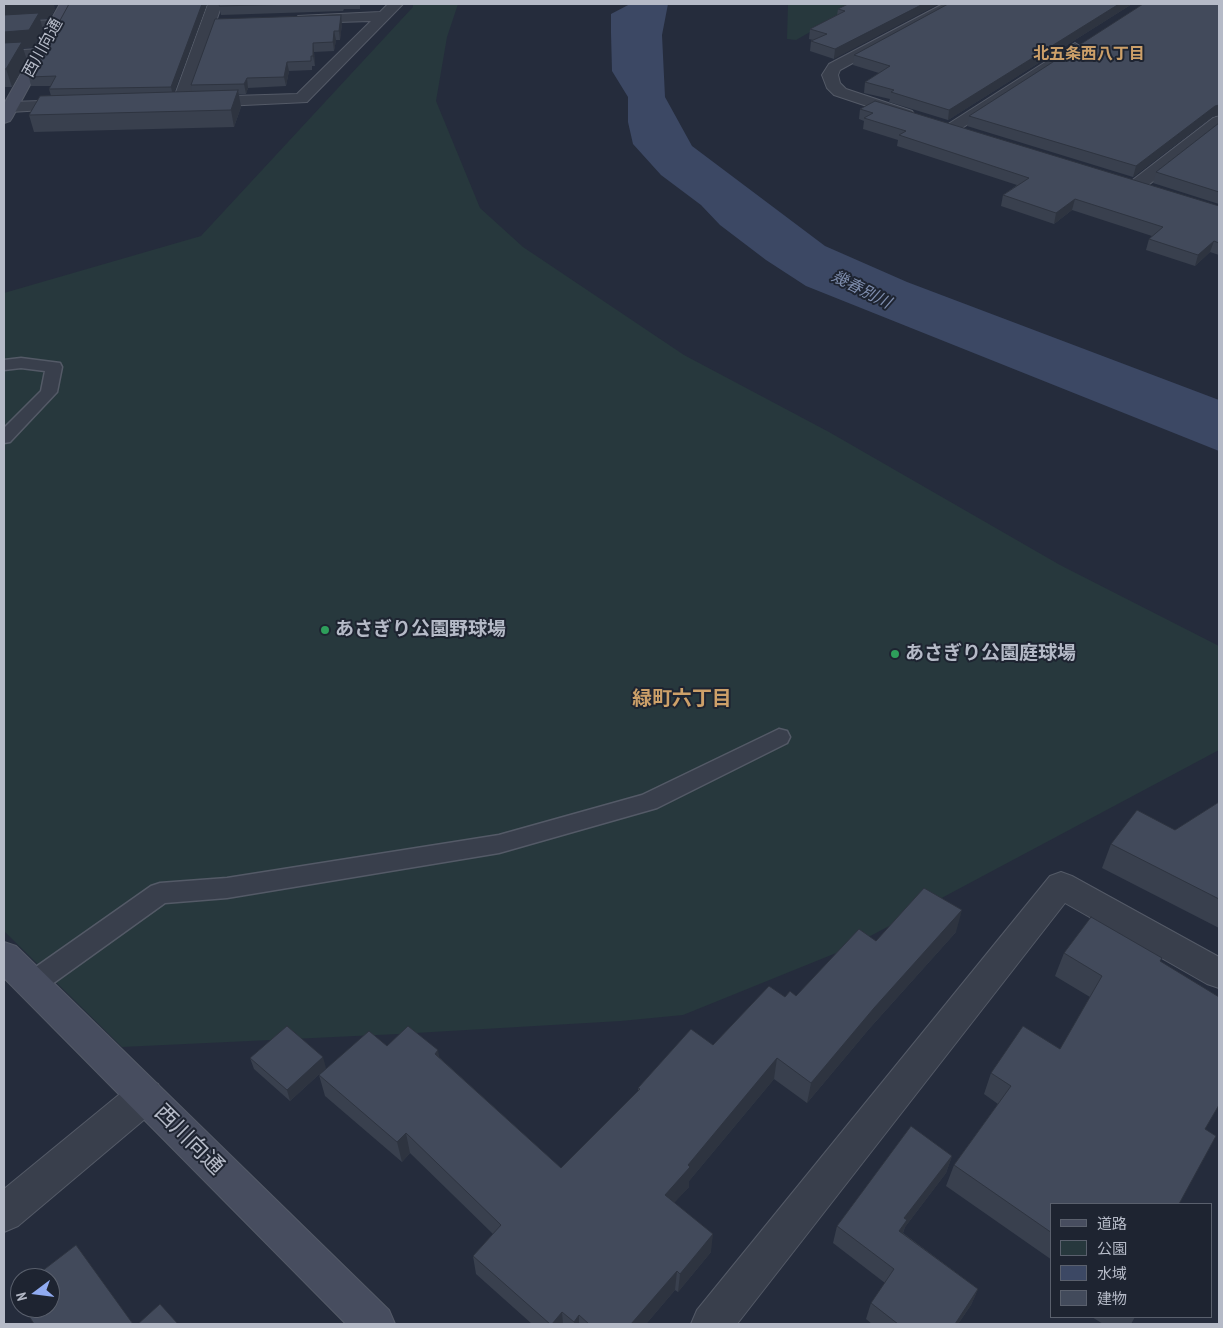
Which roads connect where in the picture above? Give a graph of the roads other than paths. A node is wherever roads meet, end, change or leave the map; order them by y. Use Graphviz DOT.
graph roads {
  1 [pos="67,4"];
  2 [pos="215,4"];
  3 [pos="396,4"];
  4 [pos="953,4"];
  5 [pos="385,16"];
  6 [pos="287,19"];
  7 [pos="228,21"];
  8 [pos="209,22"];
  9 [pos="56,24"];
  10 [pos="4,26"];
  11 [pos="1087,40"];
  12 [pos="39,54"];
  13 [pos="4,55"];
  14 [pos="180,102"];
  15 [pos="160,103"];
  16 [pos="8,104"];
  17 [pos="90,105"];
  18 [pos="1219,121"];
  19 [pos="950,128"];
  20 [pos="968,134"];
  21 [pos="1118,180"];
  22 [pos="1136,186"];
  23 [pos="1155,192"];
  24 [pos="4,365"];
  25 [pos="4,438"];
  26 [pos="780,737"];
  27 [pos="4,956"];
  28 [pos="1219,974"];
  29 [pos="32,984"];
  30 [pos="145,1096"];
  31 [pos="4,1213"];
  32 [pos="375,1324"];
  33 [pos="711,1324"];
  1 -- 9 [label="street, 西川向通"];
  2 -- 8 [label="street"];
  3 -- 5 [label="street"];
  4 -- 19 [label="street"];
  5 -- 6 [label="street"];
  5 -- 14 [label="street"];
  7 -- 8 [label="street"];
  8 -- 14 [label="street"];
  9 -- 10 [label="street"];
  9 -- 12 [label="street, 西川向通"];
  11 -- 19 [label="street"];
  12 -- 13 [label="street"];
  12 -- 16 [label="street, 西川向通"];
  14 -- 15 [label="street"];
  16 -- 17 [label="street"];
  18 -- 22 [label="street"];
  19 -- 20 [label="street"];
  21 -- 22 [label="street"];
  22 -- 23 [label="street"];
  24 -- 25 [label="lane"];
  26 -- 29 [label="lane"];
  27 -- 29 [label="street, 西川向通"];
  28 -- 33 [label="street"];
  29 -- 30 [label="street, 西川向通"];
  30 -- 31 [label="street"];
  30 -- 32 [label="street, 西川向通"];
}
